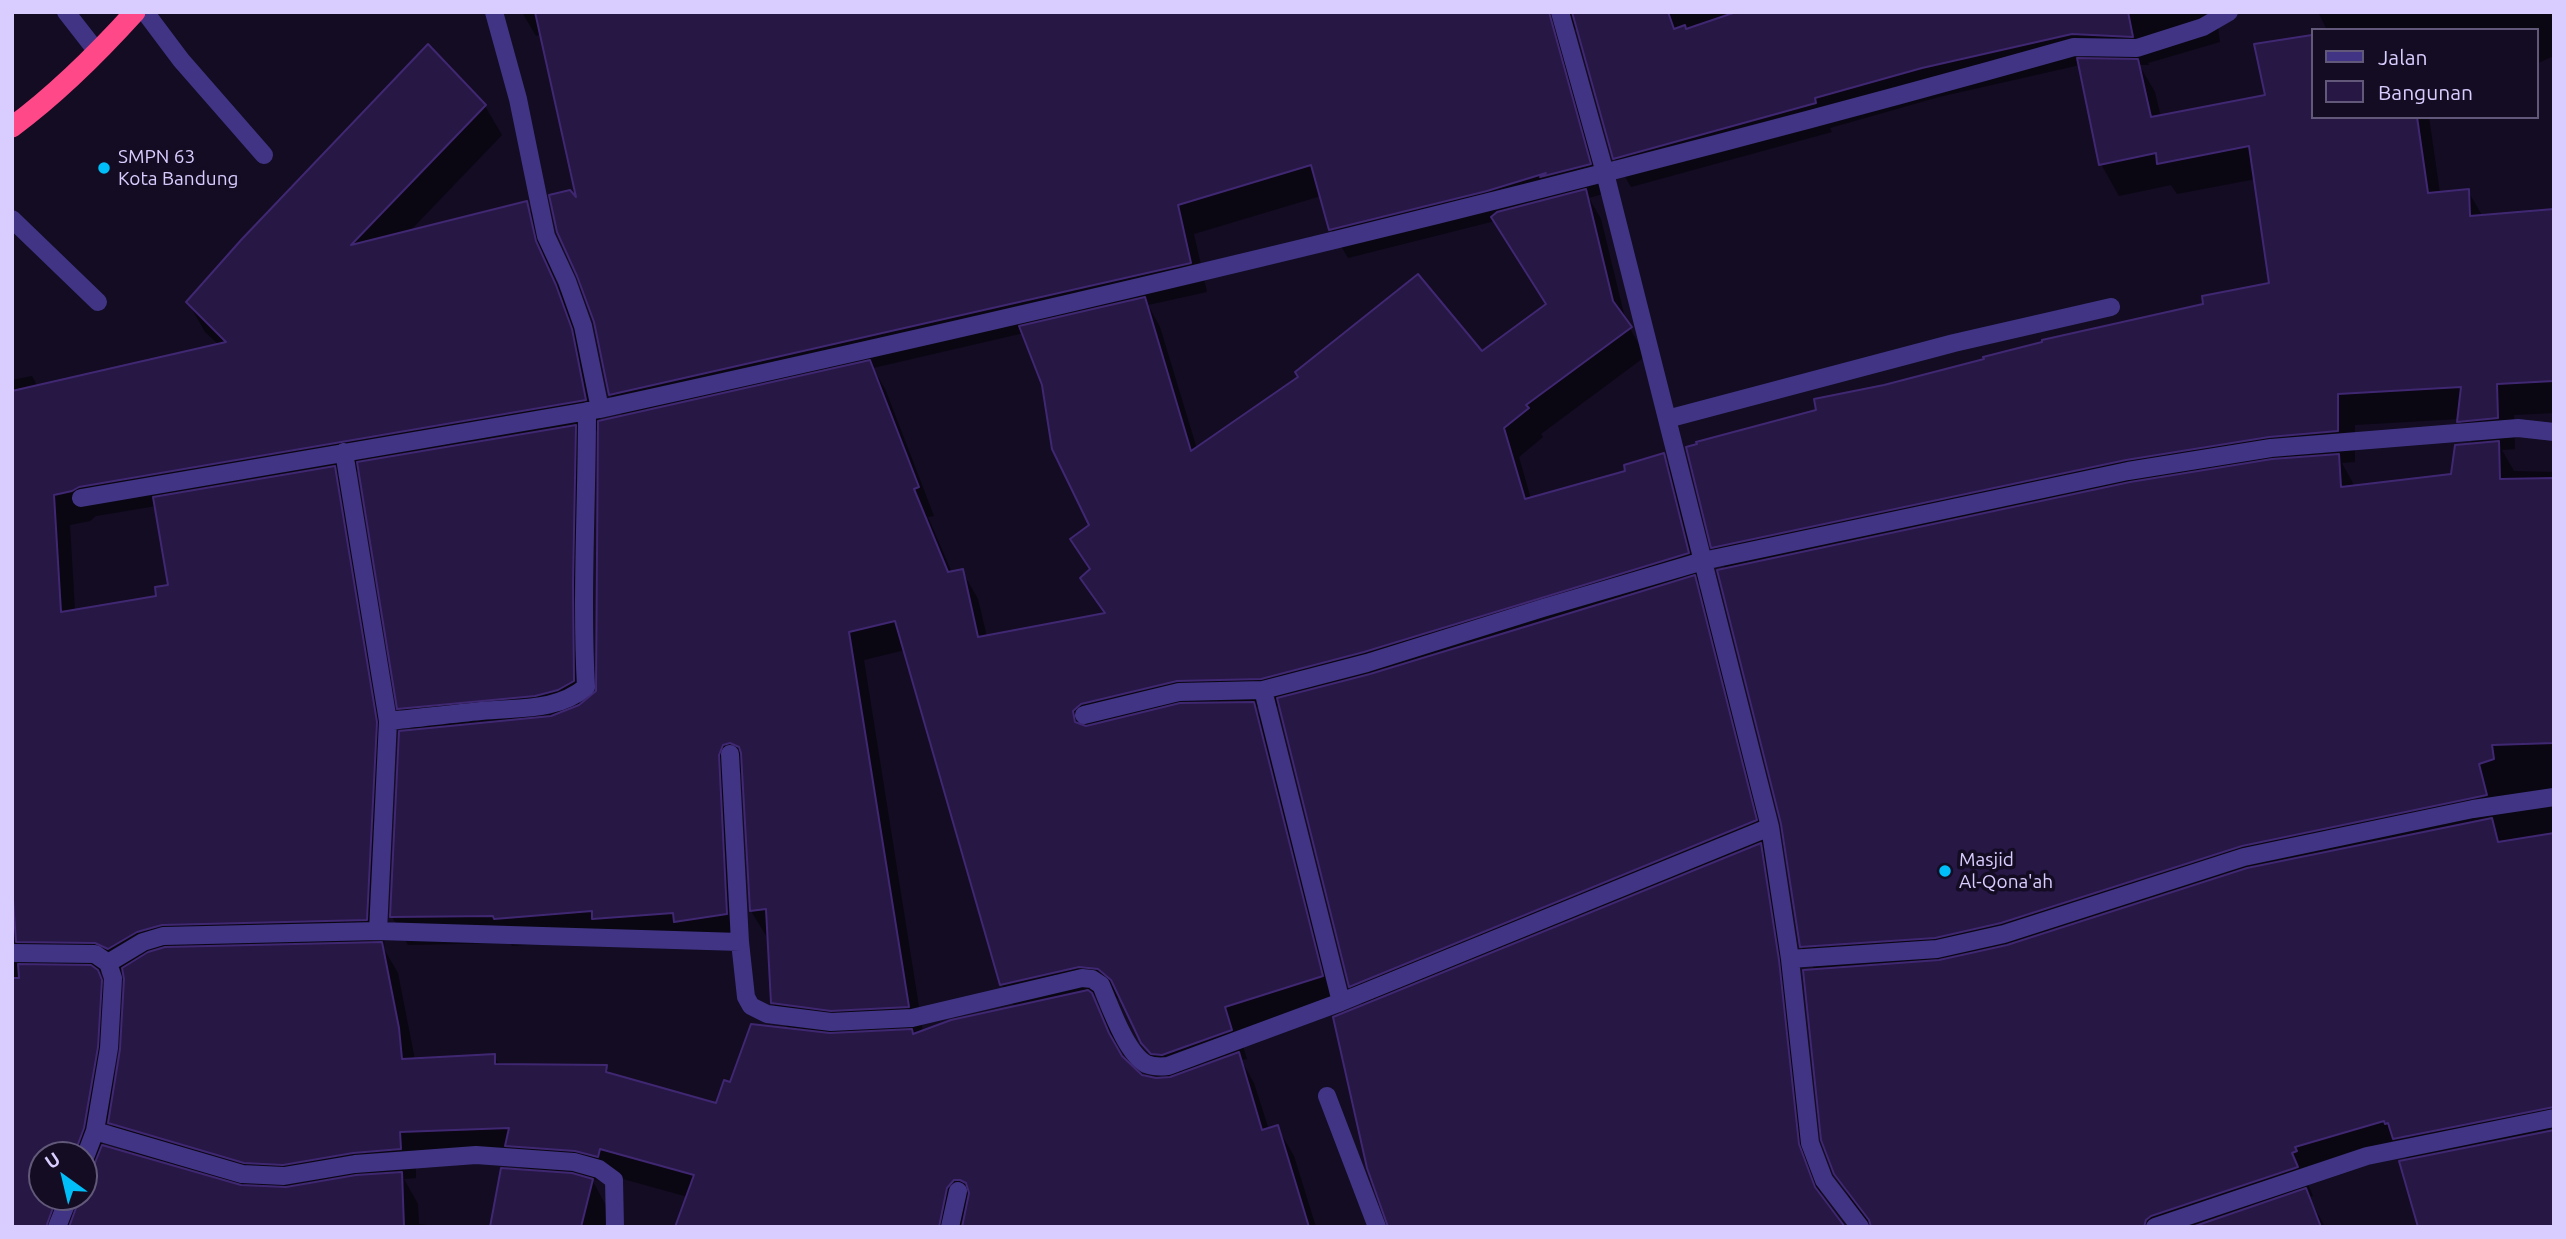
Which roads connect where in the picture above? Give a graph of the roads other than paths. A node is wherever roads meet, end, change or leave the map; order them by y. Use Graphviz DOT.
graph roads {
  1 [pos="66,12"];
  2 [pos="135,12"];
  3 [pos="145,12"];
  4 [pos="494,12"];
  5 [pos="1560,12"];
  6 [pos="2229,12"];
  7 [pos="97,53"];
  8 [pos="12,127"];
  9 [pos="264,155"];
  10 [pos="1605,173"];
  11 [pos="12,219"];
  12 [pos="98,302"];
  13 [pos="2112,307"];
  14 [pos="593,410"];
  15 [pos="1667,419"];
  16 [pos="2554,432"];
  17 [pos="344,452"];
  18 [pos="81,498"];
  19 [pos="1703,561"];
  20 [pos="1263,690"];
  21 [pos="1084,715"];
  22 [pos="388,721"];
  23 [pos="730,754"];
  24 [pos="2554,797"];
  25 [pos="1770,827"];
  26 [pos="379,931"];
  27 [pos="740,942"];
  28 [pos="12,953"];
  29 [pos="1790,959"];
  30 [pos="108,963"];
  31 [pos="1341,1002"];
  32 [pos="1327,1096"];
  33 [pos="2554,1118"];
  34 [pos="96,1131"];
  35 [pos="92,1141"];
  36 [pos="958,1191"];
  37 [pos="615,1227"];
  38 [pos="950,1227"];
  39 [pos="1377,1227"];
  40 [pos="1860,1227"];
  41 [pos="2155,1227"];
  1 -- 7 [label="street"];
  2 -- 7 [label="highway"];
  3 -- 9 [label="street"];
  4 -- 14 [label="street"];
  5 -- 10 [label="street"];
  6 -- 10 [label="street"];
  7 -- 8 [label="highway"];
  10 -- 14 [label="street"];
  10 -- 15 [label="street"];
  11 -- 12 [label="street"];
  13 -- 15 [label="street"];
  14 -- 17 [label="street"];
  14 -- 22 [label="street"];
  15 -- 19 [label="street"];
  16 -- 19 [label="street"];
  17 -- 18 [label="street"];
  17 -- 22 [label="street"];
  19 -- 20 [label="street"];
  19 -- 25 [label="street"];
  20 -- 21 [label="street"];
  20 -- 31 [label="street"];
  22 -- 26 [label="street"];
  23 -- 27 [label="street"];
  24 -- 29 [label="street"];
  25 -- 29 [label="street"];
  25 -- 31 [label="street"];
  26 -- 27 [label="street"];
  26 -- 30 [label="street"];
  27 -- 31 [label="street"];
  28 -- 30 [label="street"];
  29 -- 40 [label="street"];
  30 -- 34 [label="street"];
  32 -- 39 [label="street"];
  33 -- 41 [label="street"];
  34 -- 35 [label="street"];
  34 -- 37 [label="street"];
  36 -- 38 [label="street"];
}
